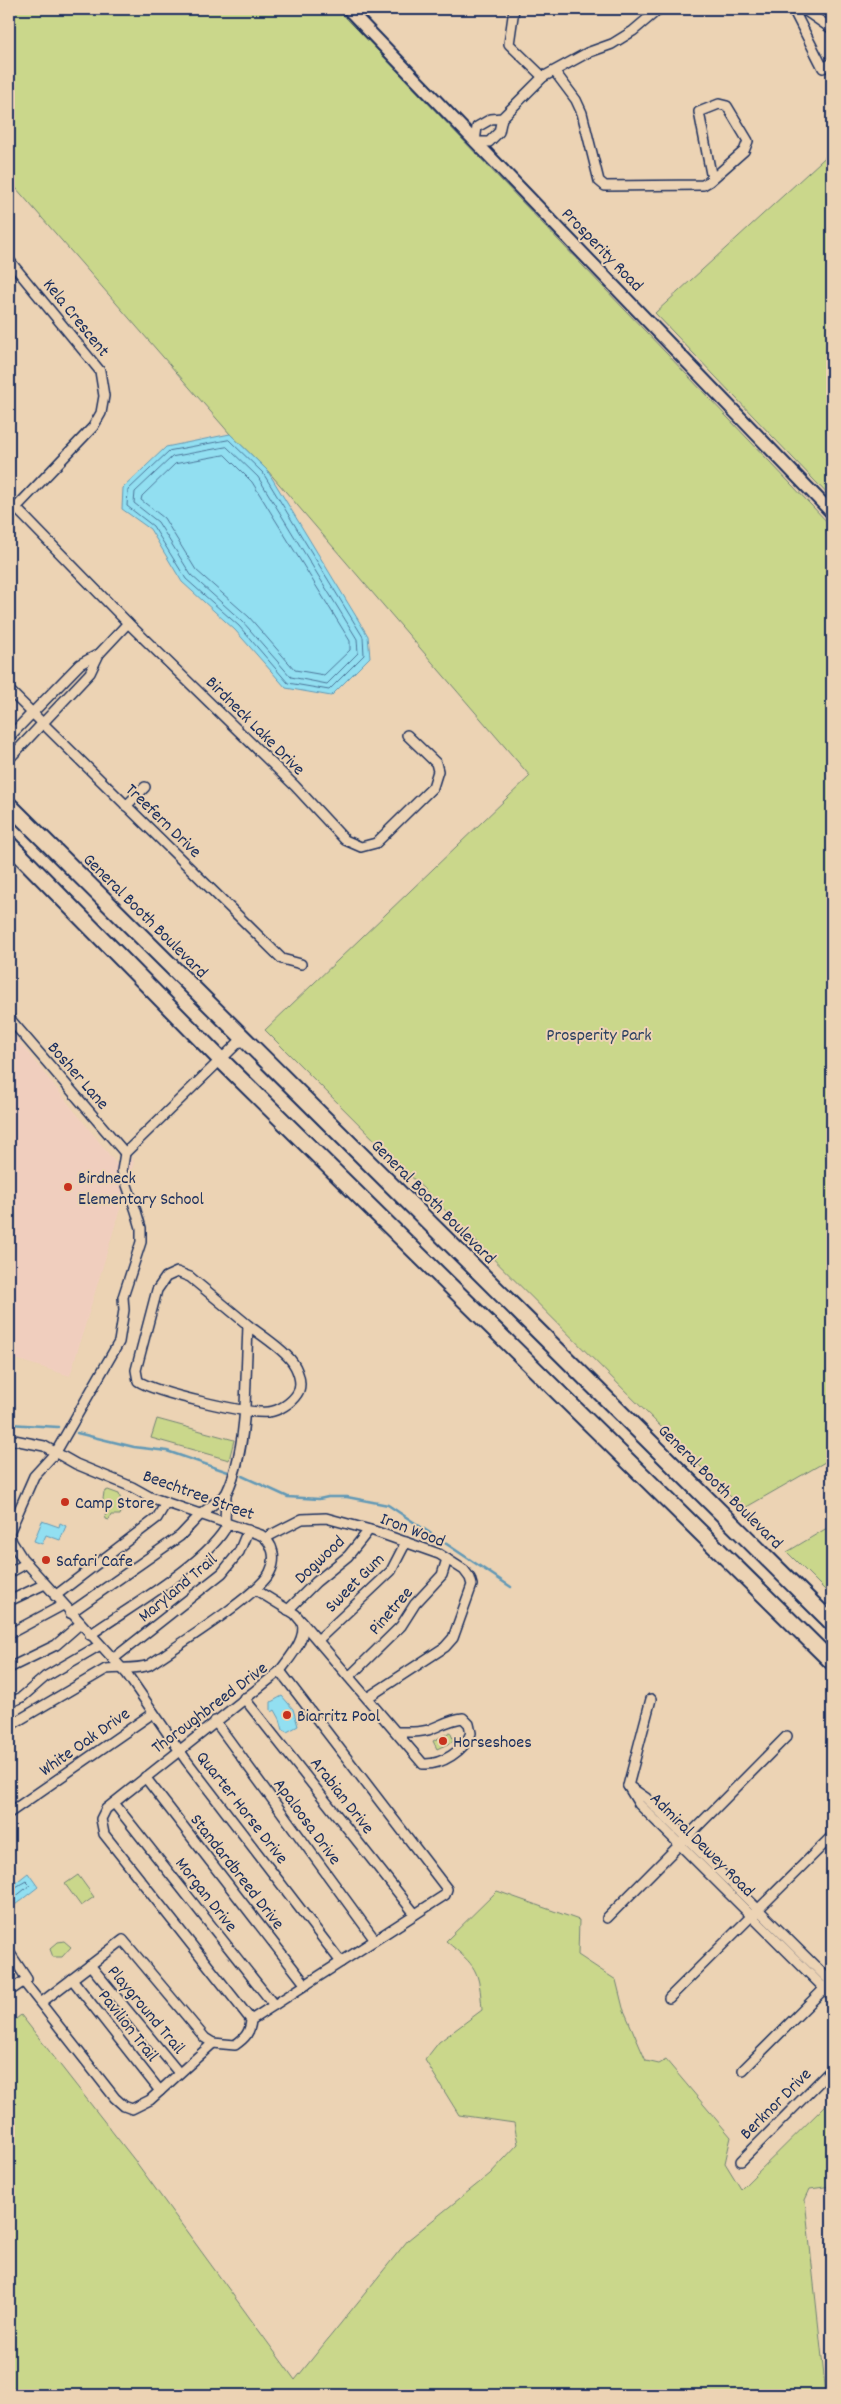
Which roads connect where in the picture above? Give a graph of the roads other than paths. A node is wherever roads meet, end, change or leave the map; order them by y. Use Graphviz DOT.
graph roads {
  1 [pos="348,9"];
  2 [pos="514,9"];
  3 [pos="659,9"];
  4 [pos="793,9"];
  5 [pos="803,9"];
  6 [pos="832,29"];
  7 [pos="832,63"];
  8 [pos="555,72"];
  9 [pos="543,77"];
  10 [pos="502,118"];
  11 [pos="475,142"];
  12 [pos="712,179"];
  13 [pos="9,260"];
  14 [pos="16,508"];
  15 [pos="832,513"];
  16 [pos="9,515"];
  17 [pos="128,623"];
  18 [pos="99,654"];
  19 [pos="9,690"];
  20 [pos="32,714"];
  21 [pos="42,723"];
  22 [pos="406,735"];
  23 [pos="9,736"];
  24 [pos="9,759"];
  25 [pos="145,787"];
  26 [pos="9,805"];
  27 [pos="126,806"];
  28 [pos="9,844"];
  29 [pos="301,964"];
  30 [pos="9,1018"];
  31 [pos="243,1038"];
  32 [pos="222,1061"];
  33 [pos="125,1153"];
  34 [pos="248,1325"];
  35 [pos="245,1412"];
  36 [pos="9,1439"];
  37 [pos="56,1452"];
  38 [pos="226,1494"];
  39 [pos="166,1503"];
  40 [pos="200,1515"];
  41 [pos="227,1523"];
  42 [pos="248,1530"];
  43 [pos="369,1530"];
  44 [pos="9,1533"];
  45 [pos="265,1538"];
  46 [pos="406,1542"];
  47 [pos="10,1543"];
  48 [pos="447,1560"];
  49 [pos="27,1564"];
  50 [pos="9,1573"];
  51 [pos="45,1584"];
  52 [pos="256,1590"];
  53 [pos="55,1596"];
  54 [pos="9,1601"];
  55 [pos="63,1605"];
  56 [pos="288,1610"];
  57 [pos="70,1613"];
  58 [pos="302,1622"];
  59 [pos="832,1623"];
  60 [pos="80,1624"];
  61 [pos="9,1634"];
  62 [pos="90,1635"];
  63 [pos="318,1640"];
  64 [pos="100,1645"];
  65 [pos="113,1659"];
  66 [pos="832,1662"];
  67 [pos="120,1667"];
  68 [pos="9,1668"];
  69 [pos="280,1671"];
  70 [pos="349,1677"];
  71 [pos="244,1698"];
  72 [pos="367,1698"];
  73 [pos="651,1699"];
  74 [pos="9,1704"];
  75 [pos="154,1713"];
  76 [pos="215,1721"];
  77 [pos="9,1726"];
  78 [pos="396,1732"];
  79 [pos="787,1736"];
  80 [pos="179,1749"];
  81 [pos="145,1777"];
  82 [pos="114,1803"];
  83 [pos="9,1813"];
  84 [pos="832,1836"];
  85 [pos="683,1841"];
  86 [pos="415,1914"];
  87 [pos="756,1914"];
  88 [pos="607,1918"];
  89 [pos="375,1940"];
  90 [pos="9,1952"];
  91 [pos="341,1962"];
  92 [pos="90,1966"];
  93 [pos="72,1979"];
  94 [pos="24,1982"];
  95 [pos="9,1984"];
  96 [pos="830,1984"];
  97 [pos="306,1985"];
  98 [pos="832,1996"];
  99 [pos="670,1998"];
  100 [pos="42,2002"];
  101 [pos="274,2005"];
  102 [pos="251,2020"];
  103 [pos="212,2043"];
  104 [pos="832,2069"];
  105 [pos="743,2070"];
  106 [pos="179,2073"];
  107 [pos="160,2091"];
  108 [pos="741,2160"];
  1 -- 11 [label="street, Prosperity Road"];
  2 -- 9 [label="street"];
  3 -- 8 [label="street"];
  4 -- 7 [label="street"];
  5 -- 6 [label="street"];
  8 -- 9 [label="street"];
  8 -- 12 [label="street"];
  9 -- 10 [label="street"];
  10 -- 11 [label="street"];
  10 -- 11 [label="street"];
  11 -- 15 [label="street, Prosperity Road"];
  12 -- 12 [label="street"];
  13 -- 14 [label="street, Kela Crescent"];
  14 -- 16 [label="street, Kela Crescent"];
  14 -- 17 [label="street, Birdneck Lake Drive"];
  17 -- 18 [label="street"];
  17 -- 22 [label="street, Birdneck Lake Drive"];
  18 -- 20 [label="street"];
  18 -- 21 [label="street"];
  19 -- 20 [label="street, Treefern Drive"];
  20 -- 21 [label="street, Treefern Drive"];
  20 -- 23 [label="street"];
  21 -- 24 [label="street"];
  21 -- 27 [label="street, Treefern Drive"];
  25 -- 27 [label="street"];
  26 -- 31 [label="highway, General Booth Boulevard"];
  27 -- 29 [label="street, Treefern Drive"];
  28 -- 32 [label="highway"];
  30 -- 33 [label="street, Bosher Lane"];
  31 -- 32 [label="street"];
  31 -- 59 [label="highway, General Booth Boulevard"];
  32 -- 33 [label="street"];
  32 -- 66 [label="highway"];
  33 -- 37 [label="street"];
  34 -- 35 [label="street"];
  34 -- 35 [label="street"];
  34 -- 35 [label="street"];
  35 -- 38 [label="street"];
  36 -- 37 [label="street, Beechtree Street"];
  37 -- 39 [label="street, Beechtree Street"];
  37 -- 44 [label="street"];
  38 -- 40 [label="street"];
  38 -- 41 [label="street"];
  39 -- 40 [label="street, Beechtree Street"];
  39 -- 53 [label="street"];
  40 -- 41 [label="street, Beechtree Street"];
  40 -- 57 [label="street"];
  41 -- 42 [label="street, Beechtree Street"];
  41 -- 62 [label="street"];
  42 -- 45 [label="street, Beechtree Street"];
  42 -- 65 [label="street, Maryland Trail"];
  43 -- 45 [label="street, Iron Wood"];
  43 -- 46 [label="street, Iron Wood"];
  43 -- 56 [label="street, Dogwood"];
  44 -- 47 [label="street, Quarter Horse Drive"];
  45 -- 52 [label="street, Beechtree Street"];
  46 -- 48 [label="street, Iron Wood"];
  46 -- 63 [label="street, Sweet Gum"];
  47 -- 49 [label="street, Quarter Horse Drive"];
  48 -- 70 [label="street, Pinetree"];
  48 -- 72 [label="street, Iron Wood"];
  49 -- 50 [label="street"];
  49 -- 51 [label="street, Quarter Horse Drive"];
  51 -- 53 [label="street, Quarter Horse Drive"];
  51 -- 54 [label="street"];
  52 -- 56 [label="street"];
  52 -- 67 [label="street, Beechtree Street"];
  53 -- 55 [label="street, Quarter Horse Drive"];
  55 -- 57 [label="street, Quarter Horse Drive"];
  55 -- 61 [label="street"];
  56 -- 58 [label="street"];
  57 -- 60 [label="street, Quarter Horse Drive"];
  58 -- 63 [label="street"];
  58 -- 69 [label="street"];
  60 -- 62 [label="street, Quarter Horse Drive"];
  60 -- 68 [label="street"];
  62 -- 64 [label="street, Quarter Horse Drive"];
  63 -- 70 [label="street"];
  64 -- 65 [label="street, Quarter Horse Drive"];
  64 -- 74 [label="street"];
  65 -- 67 [label="street, Quarter Horse Drive"];
  67 -- 75 [label="street, Quarter Horse Drive"];
  67 -- 77 [label="street, Beechtree Street"];
  69 -- 71 [label="street, Thoroughbreed Drive"];
  69 -- 86 [label="street, Thoroughbreed Drive"];
  70 -- 72 [label="street"];
  71 -- 76 [label="street, Thoroughbreed Drive"];
  71 -- 86 [label="street, Arabian Drive"];
  72 -- 78 [label="street"];
  73 -- 85 [label="street, Admiral Dewey Road"];
  75 -- 80 [label="street, Quarter Horse Drive"];
  75 -- 83 [label="street, White Oak Drive"];
  76 -- 80 [label="street, Thoroughbreed Drive"];
  76 -- 89 [label="street, Apaloosa Drive"];
  78 -- 78 [label="street"];
  79 -- 85 [label="street"];
  80 -- 81 [label="street, Thoroughbreed Drive"];
  80 -- 91 [label="street, Quarter Horse Drive"];
  81 -- 82 [label="street, Thoroughbreed Drive"];
  81 -- 97 [label="street, Standardbreed Drive"];
  82 -- 101 [label="street, Morgan Drive"];
  82 -- 102 [label="street, Thoroughbreed Drive"];
  84 -- 87 [label="street"];
  85 -- 87 [label="street, Admiral Dewey Road"];
  85 -- 88 [label="street"];
  86 -- 89 [label="street, Thoroughbreed Drive"];
  87 -- 96 [label="street, Admiral Dewey Road"];
  87 -- 99 [label="street"];
  89 -- 91 [label="street, Thoroughbreed Drive"];
  90 -- 94 [label="street"];
  91 -- 97 [label="street, Thoroughbreed Drive"];
  92 -- 93 [label="street"];
  92 -- 103 [label="street"];
  92 -- 106 [label="street, Playground Trail"];
  93 -- 100 [label="street"];
  93 -- 107 [label="street, Pavilion Trail"];
  94 -- 95 [label="street"];
  94 -- 100 [label="street"];
  96 -- 98 [label="street, Admiral Dewey Road"];
  96 -- 105 [label="street"];
  97 -- 101 [label="street, Thoroughbreed Drive"];
  100 -- 107 [label="street"];
  101 -- 102 [label="street, Thoroughbreed Drive"];
  102 -- 103 [label="street"];
  103 -- 106 [label="street"];
  104 -- 108 [label="street, Berknor Drive"];
  106 -- 107 [label="street"];
}
